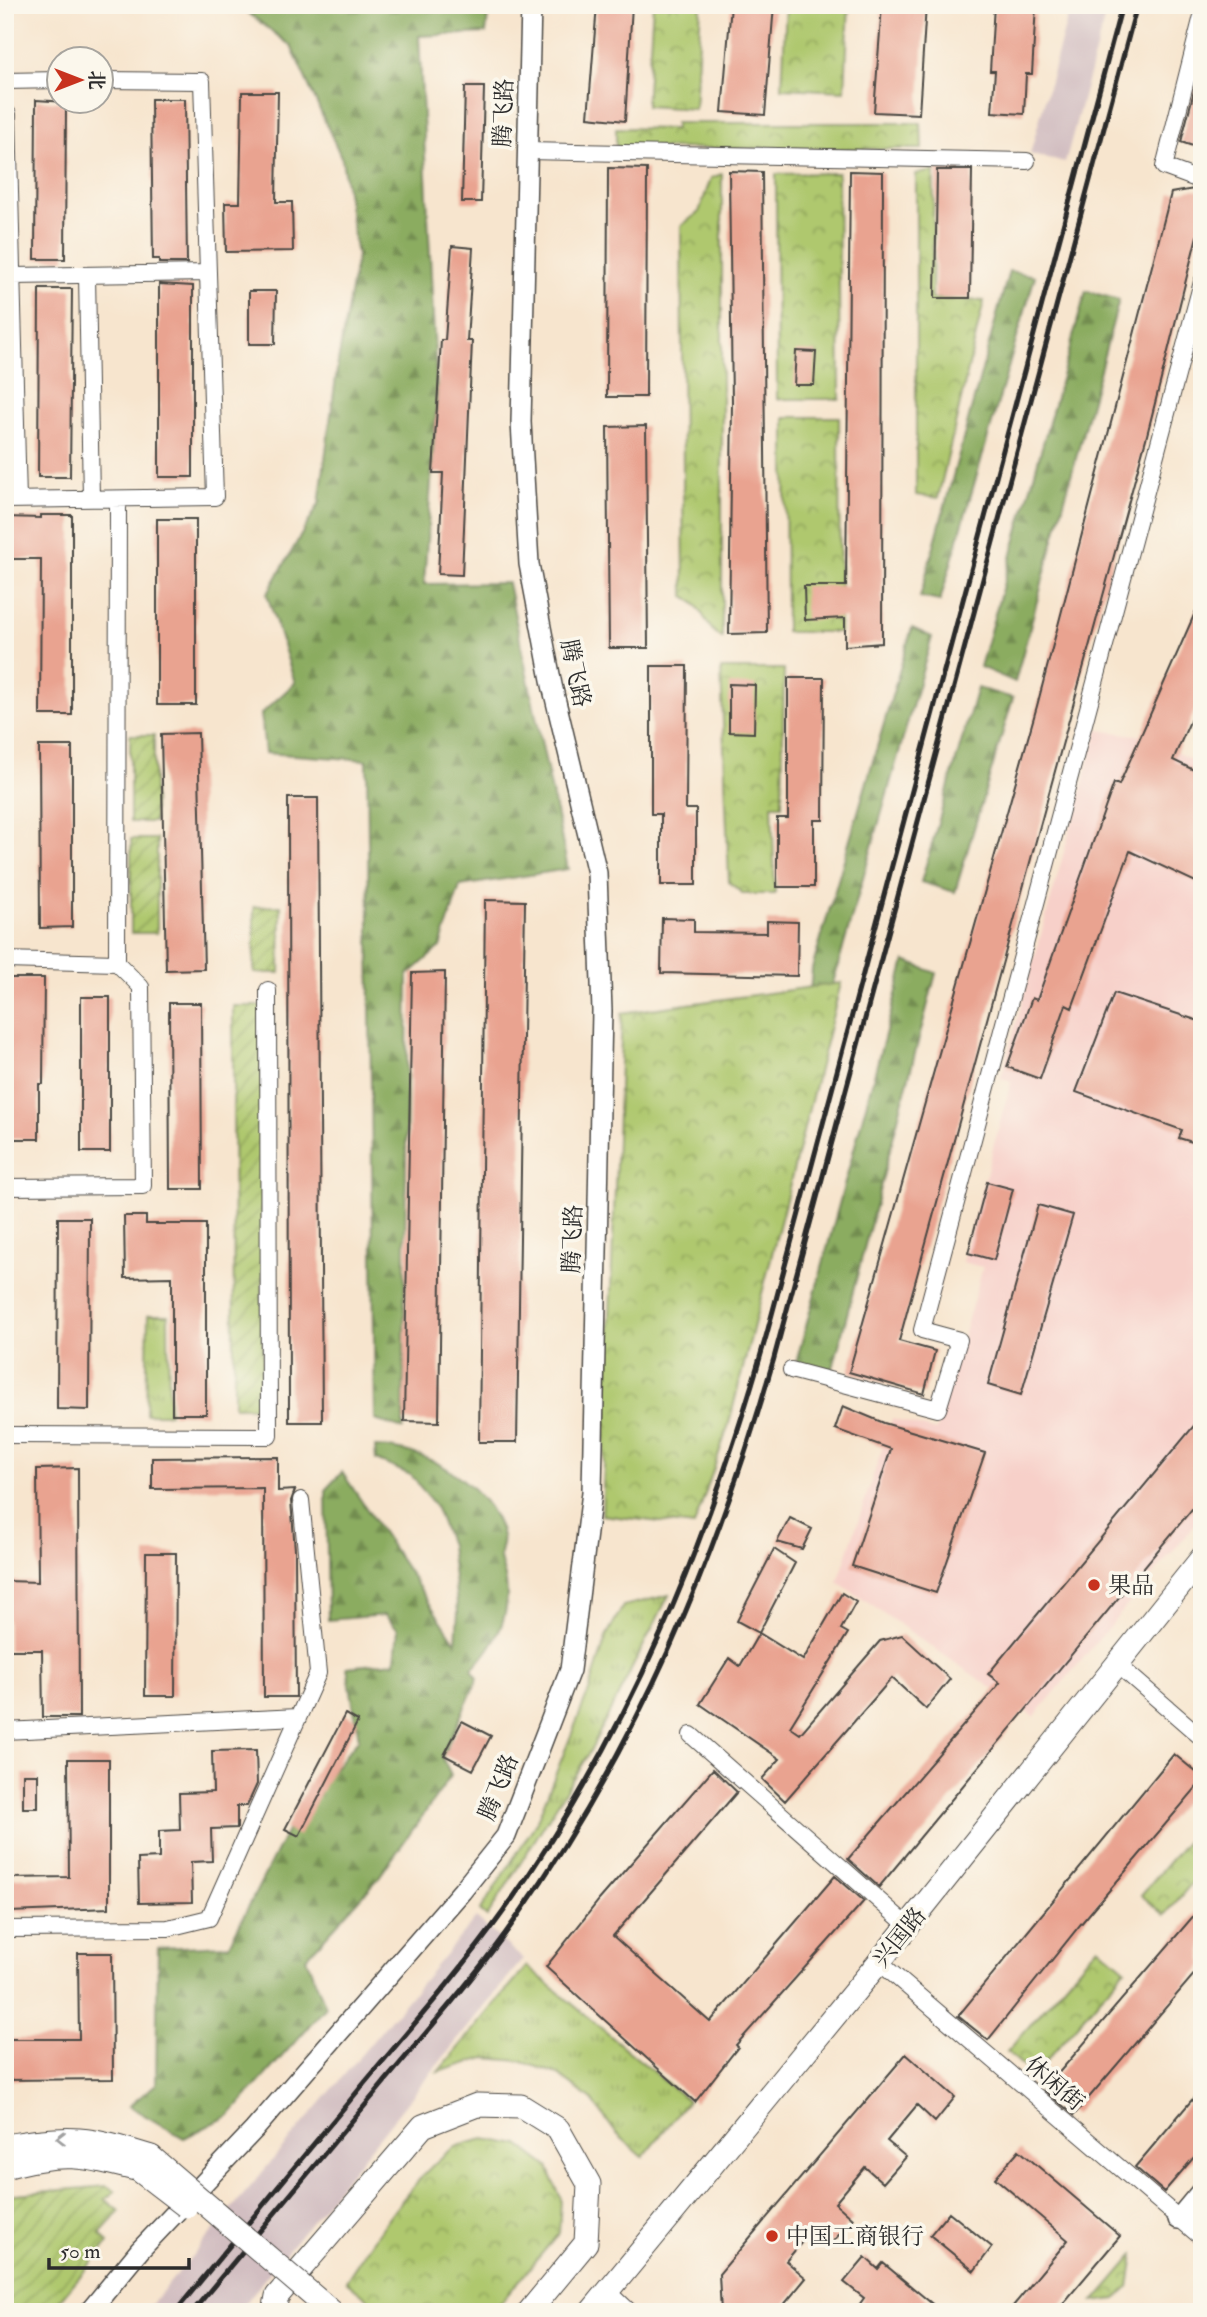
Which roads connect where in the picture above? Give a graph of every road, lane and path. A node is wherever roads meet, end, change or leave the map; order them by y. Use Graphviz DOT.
graph roads {
  1 [pos="531,5"];
  2 [pos="1202,16"];
  3 [pos="46,80"];
  4 [pos="116,80"];
  5 [pos="5,81"];
  6 [pos="8,114"];
  7 [pos="526,151"];
  8 [pos="1027,161"];
  9 [pos="1202,181"];
  10 [pos="208,273"];
  11 [pos="87,275"];
  12 [pos="13,276"];
  13 [pos="1202,282"];
  14 [pos="90,499"];
  15 [pos="118,499"];
  16 [pos="12,500"];
  17 [pos="5,961"];
  18 [pos="117,963"];
  19 [pos="268,990"];
  20 [pos="5,1187"];
  21 [pos="791,1370"];
  22 [pos="5,1435"];
  23 [pos="301,1500"];
  24 [pos="1202,1558"];
  25 [pos="1117,1664"];
  26 [pos="299,1717"];
  27 [pos="5,1731"];
  28 [pos="691,1735"];
  29 [pos="1202,1738"];
  30 [pos="908,1926"];
  31 [pos="5,1928"];
  32 [pos="879,1962"];
  33 [pos="5,2146"];
  34 [pos="145,2164"];
  35 [pos="5,2166"];
  36 [pos="1202,2190"];
  37 [pos="1178,2219"];
  38 [pos="1202,2238"];
  39 [pos="598,2303"];
  40 [pos="89,2312"];
  41 [pos="274,2312"];
  42 [pos="310,2312"];
  43 [pos="332,2312"];
  44 [pos="529,2312"];
  45 [pos="625,2312"];
  1 -- 7 [label="street, 腾飞路"];
  2 -- 9 [label="street"];
  3 -- 5 [label="street"];
  4 -- 10 [label="street"];
  6 -- 12 [label="street"];
  7 -- 8 [label="street"];
  7 -- 40 [label="street, 腾飞路"];
  10 -- 11 [label="street"];
  10 -- 15 [label="street"];
  11 -- 12 [label="street"];
  11 -- 14 [label="street"];
  12 -- 16 [label="street"];
  13 -- 21 [label="street"];
  14 -- 15 [label="street"];
  14 -- 16 [label="street"];
  15 -- 18 [label="street"];
  17 -- 18 [label="street"];
  18 -- 20 [label="street"];
  19 -- 22 [label="street"];
  23 -- 26 [label="street"];
  24 -- 25 [label="main road, 兴国路"];
  25 -- 29 [label="street"];
  25 -- 30 [label="main road, 兴国路"];
  26 -- 27 [label="street"];
  26 -- 31 [label="street"];
  28 -- 30 [label="street"];
  30 -- 32 [label="main road, 兴国路"];
  32 -- 37 [label="street, 休闲街"];
  32 -- 39 [label="main road, 兴国路"];
  34 -- 33 [label="main road, one-way"];
  34 -- 35 [label="main road"];
  34 -- 42 [label="main road, bridge"];
  34 -- 43 [label="main road, bridge"];
  36 -- 37 [label="street"];
  37 -- 38 [label="street, 休闲街"];
  39 -- 45 [label="main road"];
  41 -- 44 [label="main road"];
}
